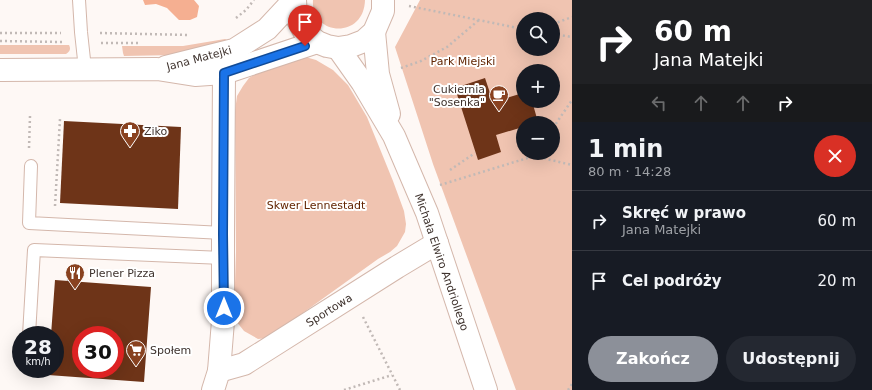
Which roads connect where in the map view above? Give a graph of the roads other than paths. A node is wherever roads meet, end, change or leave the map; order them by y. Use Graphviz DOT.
graph roads {
  1 [pos="79,0"];
  2 [pos="294,0"];
  3 [pos="392,4"];
  4 [pos="374,32"];
  5 [pos="318,42"];
  6 [pos="338,48"];
  7 [pos="157,69"];
  8 [pos="0,70"];
  9 [pos="85,70"];
  10 [pos="224,73"];
  11 [pos="394,136"];
  12 [pos="31,166"];
  13 [pos="223,234"];
  14 [pos="437,243"];
  15 [pos="223,258"];
  16 [pos="30,326"];
  17 [pos="216,380"];
  18 [pos="486,390"];
  1 -- 9 [label="lane"];
  2 -- 5 [label="street"];
  2 -- 7 [label="street, Jana Matejki"];
  3 -- 4 [label="street"];
  4 -- 6 [label="street"];
  4 -- 11 [label="street, Michała Elwiro Andriollego"];
  5 -- 6 [label="street"];
  5 -- 10 [label="street, Jana Matejki"];
  6 -- 11 [label="street, Michała Elwiro Andriollego"];
  7 -- 9 [label="street, Jana Matejki"];
  7 -- 10 [label="street, Jana Matejki"];
  8 -- 9 [label="street, Jana Matejki"];
  10 -- 13 [label="street, Sportowa"];
  11 -- 14 [label="street, Michała Elwiro Andriollego"];
  12 -- 13 [label="lane"];
  13 -- 15 [label="street, Sportowa"];
  14 -- 17 [label="street, Sportowa"];
  14 -- 18 [label="street, Michała Elwiro Andriollego"];
  15 -- 16 [label="lane"];
  15 -- 17 [label="street, Sportowa"];
}
